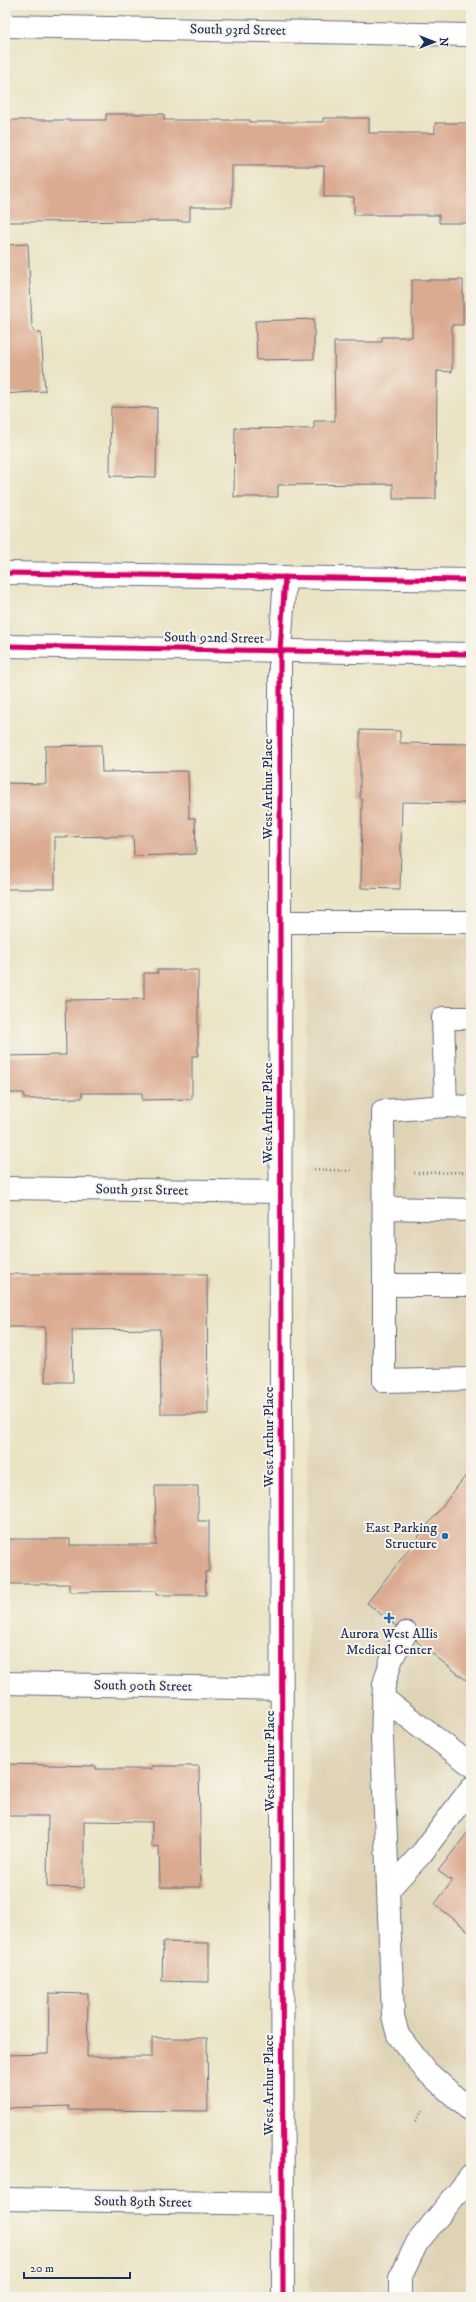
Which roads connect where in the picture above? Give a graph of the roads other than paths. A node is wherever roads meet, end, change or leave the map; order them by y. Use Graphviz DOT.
graph roads {
  1 [pos="5,26"];
  2 [pos="471,35"];
  3 [pos="5,573"];
  4 [pos="286,578"];
  5 [pos="471,580"];
  6 [pos="5,646"];
  7 [pos="280,652"];
  8 [pos="471,654"];
  9 [pos="280,922"];
  10 [pos="471,922"];
  11 [pos="471,1018"];
  12 [pos="446,1106"];
  13 [pos="471,1106"];
  14 [pos="5,1188"];
  15 [pos="280,1192"];
  16 [pos="384,1208"];
  17 [pos="471,1210"];
  18 [pos="384,1285"];
  19 [pos="471,1286"];
  20 [pos="471,1379"];
  21 [pos="406,1633"];
  22 [pos="5,1683"];
  23 [pos="282,1688"];
  24 [pos="383,1698"];
  25 [pos="471,1765"];
  26 [pos="471,1788"];
  27 [pos="388,1890"];
  28 [pos="471,2111"];
  29 [pos="471,2176"];
  30 [pos="5,2199"];
  31 [pos="281,2204"];
  32 [pos="283,2297"];
  33 [pos="400,2297"];
  1 -- 2 [label="street, South 93rd Street"];
  3 -- 4 [label="street"];
  4 -- 5 [label="street"];
  4 -- 7 [label="street, West Arthur Place"];
  6 -- 7 [label="street, South 92nd Street"];
  7 -- 8 [label="street, South 92nd Street"];
  7 -- 9 [label="street, West Arthur Place"];
  9 -- 10 [label="street"];
  9 -- 15 [label="street, West Arthur Place"];
  11 -- 12 [label="street"];
  12 -- 13 [label="street"];
  12 -- 16 [label="street"];
  14 -- 15 [label="street, South 91st Street"];
  15 -- 23 [label="street, West Arthur Place"];
  16 -- 17 [label="street"];
  16 -- 18 [label="street"];
  18 -- 19 [label="street"];
  18 -- 20 [label="street"];
  21 -- 24 [label="street"];
  22 -- 23 [label="street, South 90th Street"];
  23 -- 31 [label="street, West Arthur Place"];
  24 -- 25 [label="street"];
  24 -- 27 [label="street"];
  26 -- 27 [label="street"];
  27 -- 28 [label="street"];
  29 -- 33 [label="street"];
  30 -- 31 [label="street, South 89th Street"];
  31 -- 32 [label="street, West Arthur Place"];
}
